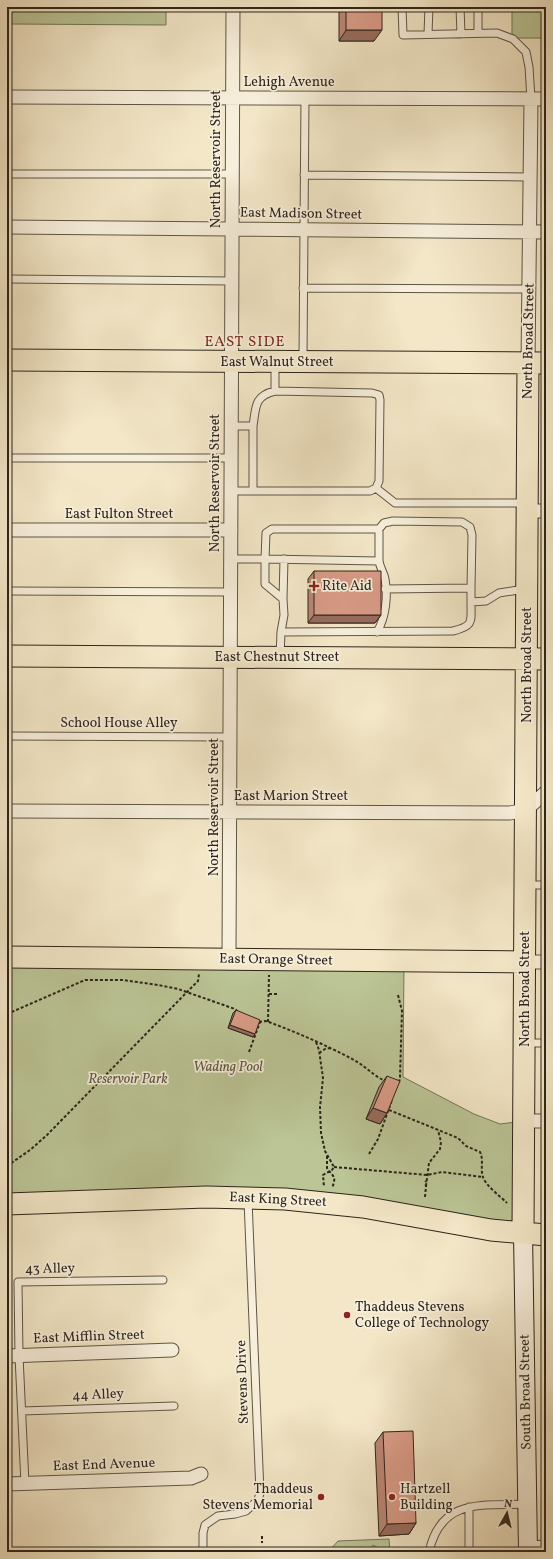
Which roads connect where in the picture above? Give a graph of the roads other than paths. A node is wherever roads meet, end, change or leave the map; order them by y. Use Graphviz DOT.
graph roads {
  1 [pos="233,7"];
  2 [pos="402,7"];
  3 [pos="428,7"];
  4 [pos="460,7"];
  5 [pos="478,7"];
  6 [pos="428,34"];
  7 [pos="461,34"];
  8 [pos="478,34"];
  9 [pos="7,97"];
  10 [pos="233,98"];
  11 [pos="304,98"];
  12 [pos="531,99"];
  13 [pos="546,99"];
  14 [pos="7,174"];
  15 [pos="232,174"];
  16 [pos="304,175"];
  17 [pos="530,177"];
  18 [pos="7,227"];
  19 [pos="232,229"];
  20 [pos="304,230"];
  21 [pos="530,232"];
  22 [pos="546,232"];
  23 [pos="7,279"];
  24 [pos="232,281"];
  25 [pos="304,288"];
  26 [pos="529,289"];
  27 [pos="7,360"];
  28 [pos="231,361"];
  29 [pos="275,362"];
  30 [pos="303,362"];
  31 [pos="537,363"];
  32 [pos="275,391"];
  33 [pos="231,426"];
  34 [pos="254,426"];
  35 [pos="7,458"];
  36 [pos="231,458"];
  37 [pos="376,488"];
  38 [pos="231,491"];
  39 [pos="253,491"];
  40 [pos="534,508"];
  41 [pos="379,529"];
  42 [pos="7,530"];
  43 [pos="231,530"];
  44 [pos="231,559"];
  45 [pos="265,559"];
  46 [pos="284,559"];
  47 [pos="379,565"];
  48 [pos="471,588"];
  49 [pos="385,589"];
  50 [pos="527,589"];
  51 [pos="7,591"];
  52 [pos="231,592"];
  53 [pos="283,599"];
  54 [pos="471,602"];
  55 [pos="281,632"];
  56 [pos="377,632"];
  57 [pos="7,656"];
  58 [pos="230,656"];
  59 [pos="280,657"];
  60 [pos="536,659"];
  61 [pos="7,736"];
  62 [pos="230,736"];
  63 [pos="546,792"];
  64 [pos="526,810"];
  65 [pos="7,811"];
  66 [pos="230,812"];
  67 [pos="525,885"];
  68 [pos="546,885"];
  69 [pos="7,957"];
  70 [pos="229,960"];
  71 [pos="525,962"];
  72 [pos="546,962"];
  73 [pos="524,1043"];
  74 [pos="546,1043"];
  75 [pos="524,1121"];
  76 [pos="546,1121"];
  77 [pos="248,1197"];
  78 [pos="7,1204"];
  79 [pos="523,1232"];
  80 [pos="546,1235"];
  81 [pos="162,1280"];
  82 [pos="172,1350"];
  83 [pos="13,1356"];
  84 [pos="174,1406"];
  85 [pos="22,1411"];
  86 [pos="201,1474"];
  87 [pos="7,1484"];
  88 [pos="25,1484"];
  89 [pos="528,1504"];
  90 [pos="469,1507"];
  91 [pos="546,1544"];
  92 [pos="528,1548"];
  93 [pos="203,1552"];
  94 [pos="429,1552"];
  95 [pos="469,1552"];
  1 -- 10 [label="street, North Reservoir Street"];
  2 -- 6 [label="lane"];
  3 -- 6 [label="lane"];
  4 -- 7 [label="lane"];
  5 -- 8 [label="lane"];
  6 -- 7 [label="lane"];
  7 -- 8 [label="lane"];
  8 -- 12 [label="lane"];
  9 -- 10 [label="street, Lehigh Avenue"];
  10 -- 11 [label="street, Lehigh Avenue"];
  10 -- 15 [label="street, North Reservoir Street"];
  11 -- 12 [label="street, Lehigh Avenue"];
  11 -- 16 [label="lane"];
  12 -- 13 [label="street, Lehigh Avenue"];
  12 -- 17 [label="street, North Broad Street"];
  14 -- 15 [label="lane"];
  15 -- 19 [label="street, North Reservoir Street"];
  16 -- 17 [label="lane"];
  16 -- 20 [label="lane"];
  17 -- 21 [label="street, North Broad Street"];
  18 -- 19 [label="street, East Madison Street"];
  19 -- 20 [label="street, East Madison Street"];
  19 -- 24 [label="street, North Reservoir Street"];
  20 -- 21 [label="street, East Madison Street"];
  20 -- 25 [label="lane"];
  21 -- 22 [label="street, East Madison Street"];
  21 -- 26 [label="street, North Broad Street"];
  23 -- 24 [label="lane"];
  24 -- 28 [label="street, North Reservoir Street"];
  25 -- 26 [label="lane"];
  25 -- 30 [label="lane"];
  26 -- 31 [label="street, North Broad Street"];
  27 -- 28 [label="main road, East Walnut Street"];
  28 -- 29 [label="main road, East Walnut Street"];
  28 -- 33 [label="street, North Reservoir Street"];
  29 -- 30 [label="main road, East Walnut Street"];
  29 -- 32 [label="lane"];
  30 -- 31 [label="main road, East Walnut Street"];
  31 -- 40 [label="main road, North Broad Street"];
  32 -- 34 [label="lane"];
  32 -- 37 [label="lane"];
  33 -- 34 [label="lane"];
  33 -- 36 [label="street, North Reservoir Street"];
  34 -- 39 [label="lane"];
  35 -- 36 [label="lane"];
  36 -- 38 [label="street, North Reservoir Street"];
  37 -- 39 [label="lane"];
  37 -- 40 [label="lane"];
  38 -- 39 [label="lane"];
  38 -- 43 [label="street, North Reservoir Street"];
  40 -- 50 [label="main road, North Broad Street"];
  41 -- 45 [label="lane"];
  41 -- 47 [label="lane"];
  41 -- 48 [label="lane"];
  42 -- 43 [label="street, East Fulton Street"];
  43 -- 44 [label="street, North Reservoir Street"];
  44 -- 45 [label="lane"];
  44 -- 52 [label="street, North Reservoir Street"];
  45 -- 46 [label="lane"];
  45 -- 53 [label="lane"];
  46 -- 47 [label="lane"];
  46 -- 53 [label="lane"];
  47 -- 49 [label="lane"];
  48 -- 49 [label="lane"];
  48 -- 54 [label="lane"];
  49 -- 56 [label="lane"];
  50 -- 54 [label="lane"];
  50 -- 60 [label="main road, North Broad Street"];
  51 -- 52 [label="lane"];
  52 -- 58 [label="street, North Reservoir Street"];
  53 -- 55 [label="lane"];
  54 -- 56 [label="lane"];
  55 -- 56 [label="lane"];
  55 -- 59 [label="lane"];
  57 -- 58 [label="main road, East Chestnut Street"];
  58 -- 59 [label="main road, East Chestnut Street"];
  58 -- 62 [label="street, North Reservoir Street"];
  59 -- 60 [label="main road, East Chestnut Street"];
  60 -- 64 [label="main road, North Broad Street"];
  61 -- 62 [label="lane, School House Alley"];
  62 -- 66 [label="street, North Reservoir Street"];
  63 -- 64 [label="street"];
  64 -- 66 [label="street, East Marion Street"];
  64 -- 67 [label="main road, North Broad Street"];
  65 -- 66 [label="street, East Marion Street"];
  66 -- 70 [label="street, North Reservoir Street"];
  67 -- 68 [label="lane"];
  67 -- 71 [label="main road, North Broad Street"];
  69 -- 70 [label="main road, East Orange Street"];
  70 -- 71 [label="main road, East Orange Street"];
  71 -- 72 [label="street, East Orange Street"];
  71 -- 73 [label="main road, North Broad Street"];
  73 -- 74 [label="lane"];
  73 -- 75 [label="main road, North Broad Street"];
  75 -- 76 [label="street"];
  75 -- 79 [label="main road, North Broad Street"];
  77 -- 78 [label="main road, East King Street"];
  77 -- 79 [label="main road, East King Street"];
  77 -- 93 [label="lane, Stevens Drive"];
  79 -- 80 [label="main road, East King Street"];
  79 -- 89 [label="main road, South Broad Street"];
  81 -- 83 [label="lane, 43 Alley"];
  82 -- 83 [label="street, East Mifflin Street"];
  83 -- 85 [label="lane, 43 Alley"];
  84 -- 85 [label="lane, 44 Alley"];
  85 -- 88 [label="lane, 43 Alley"];
  86 -- 88 [label="street, East End Avenue"];
  87 -- 88 [label="street, East End Avenue"];
  89 -- 90 [label="lane"];
  89 -- 92 [label="main road, South Broad Street"];
  90 -- 94 [label="lane"];
  90 -- 95 [label="lane"];
  91 -- 92 [label="lane"];
}
